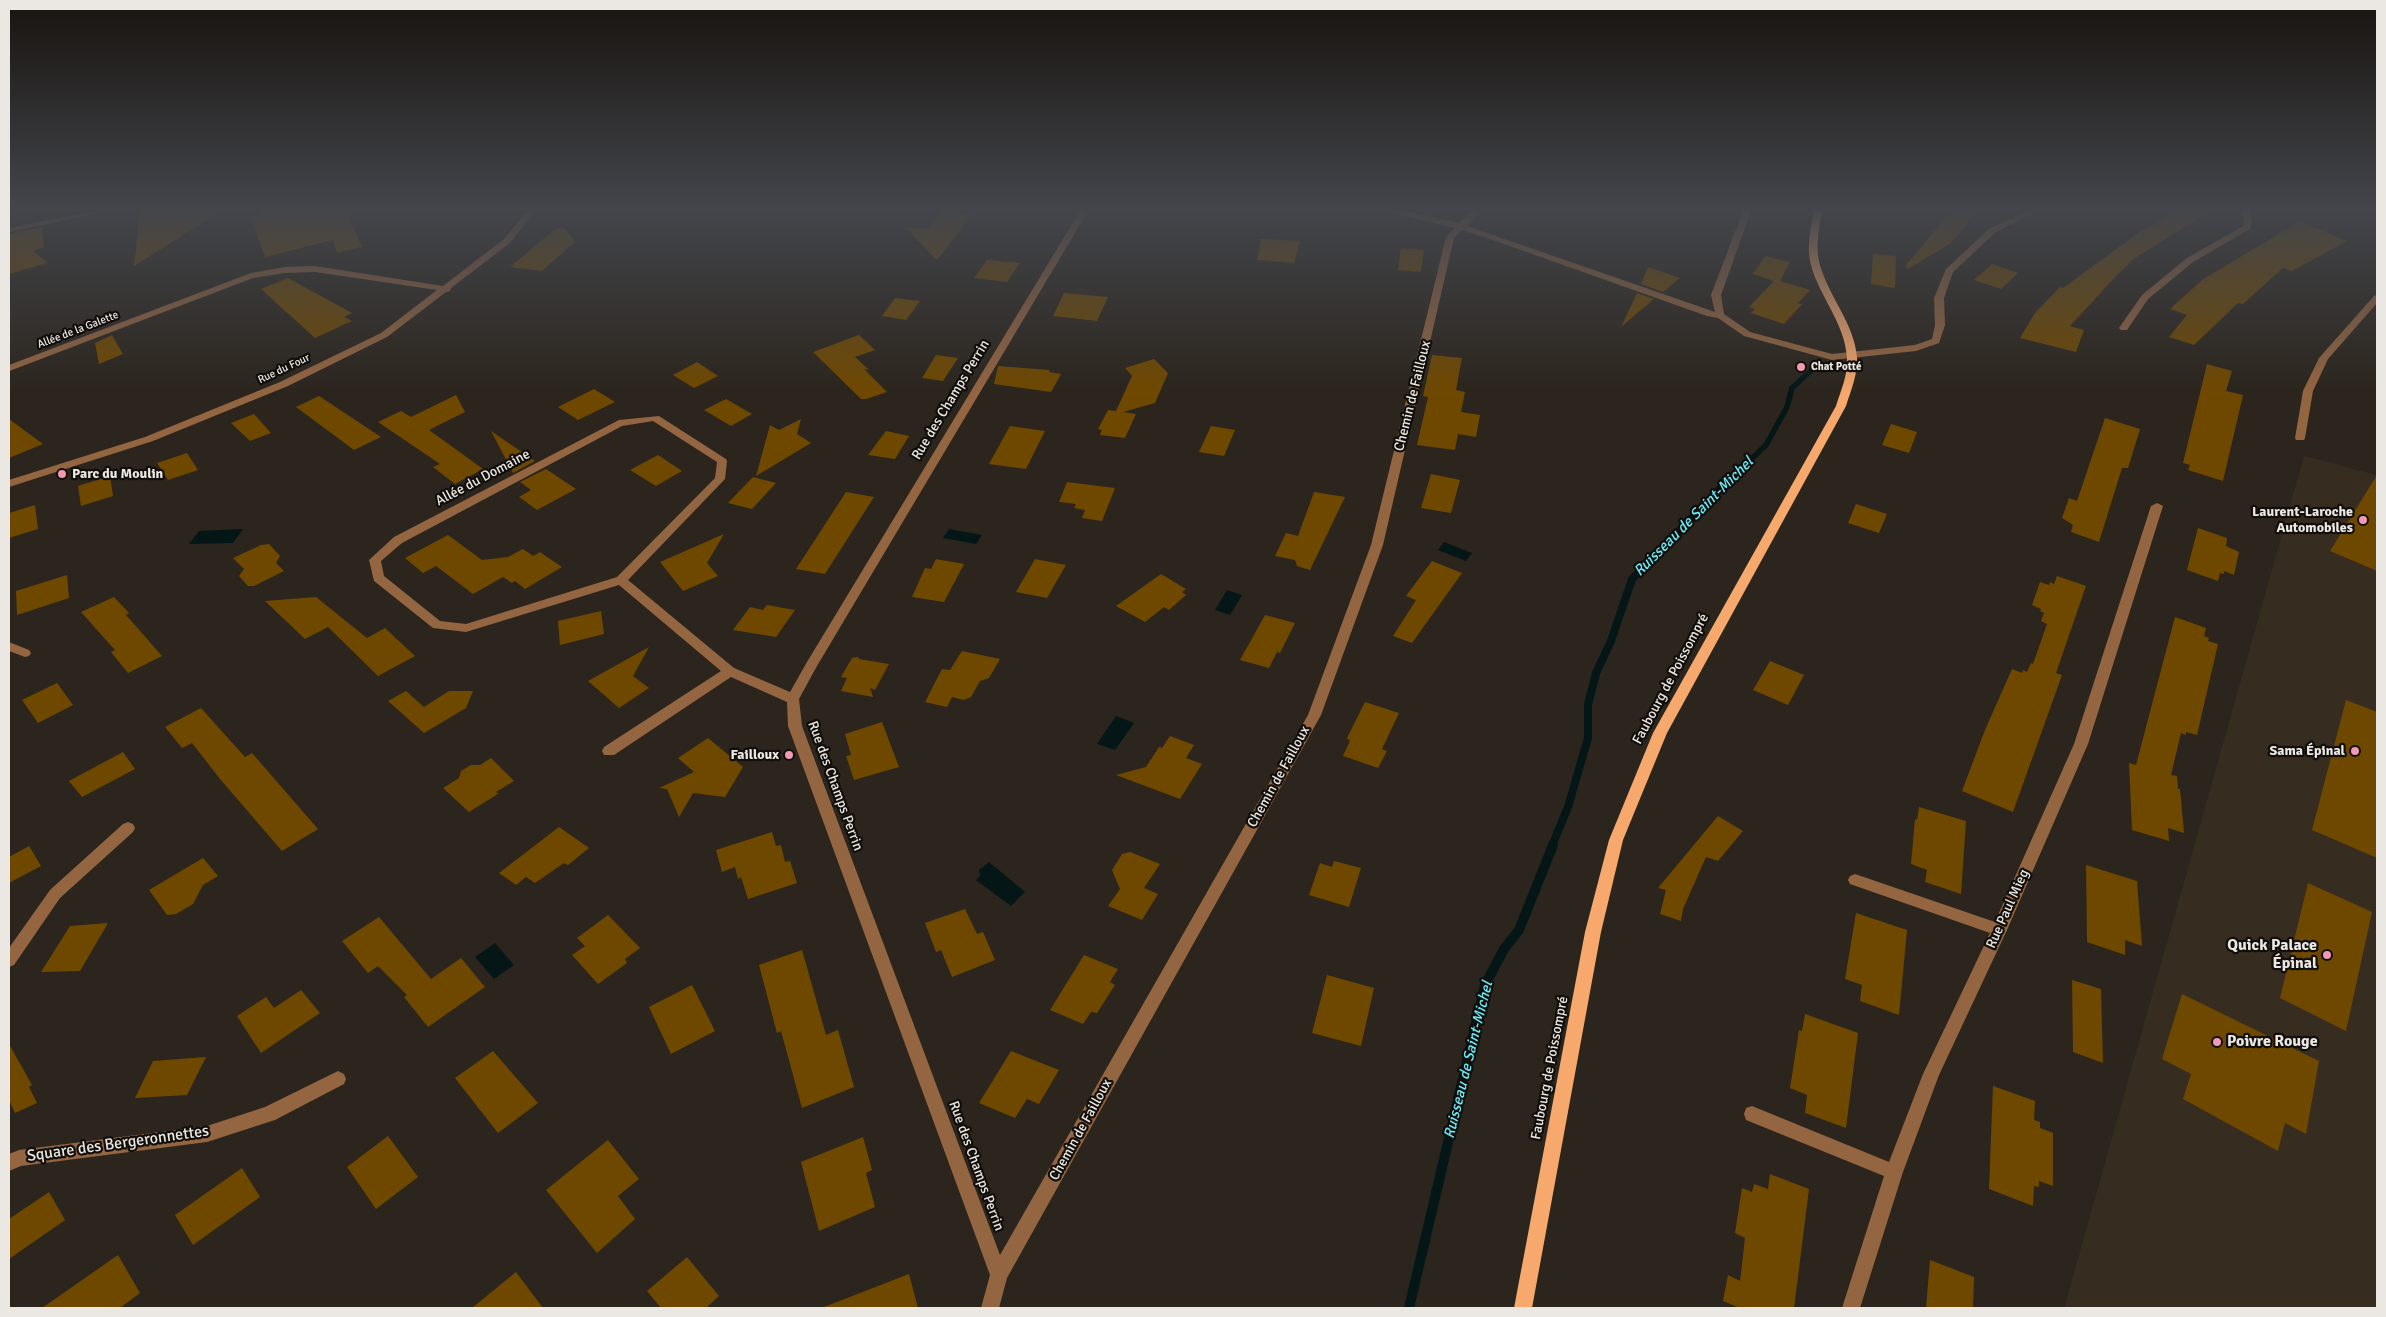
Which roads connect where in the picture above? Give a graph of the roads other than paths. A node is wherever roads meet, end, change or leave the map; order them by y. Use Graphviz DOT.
graph roads {
  1 [pos="271,272"];
  2 [pos="346,272"];
  3 [pos="467,272"];
  4 [pos="1047,272"];
  5 [pos="1442,272"];
  6 [pos="1597,272"];
  7 [pos="1724,272"];
  8 [pos="1819,272"];
  9 [pos="1948,272"];
  10 [pos="2175,272"];
  11 [pos="446,289"];
  12 [pos="2377,298"];
  13 [pos="1720,316"];
  14 [pos="2124,328"];
  15 [pos="1852,356"];
  16 [pos="9,368"];
  17 [pos="2300,438"];
  18 [pos="9,484"];
  19 [pos="2157,506"];
  20 [pos="621,580"];
  21 [pos="9,646"];
  22 [pos="26,653"];
  23 [pos="730,671"];
  24 [pos="793,699"];
  25 [pos="609,751"];
  26 [pos="128,828"];
  27 [pos="1855,880"];
  28 [pos="1999,930"];
  29 [pos="9,960"];
  30 [pos="338,1079"];
  31 [pos="1752,1114"];
  32 [pos="9,1163"];
  33 [pos="1894,1172"];
  34 [pos="999,1276"];
  35 [pos="990,1308"];
  36 [pos="1523,1308"];
  37 [pos="1850,1308"];
  1 -- 16 [label="street, Allée de la Galette"];
  2 -- 11 [label="street, Allée de la Galette"];
  3 -- 11 [label="street, Rue du Four"];
  4 -- 24 [label="street, Rue des Champs Perrin"];
  5 -- 34 [label="street, Chemin de Failloux"];
  6 -- 13 [label="street"];
  7 -- 13 [label="street"];
  8 -- 15 [label="main road, Faubourg de Poissompré"];
  9 -- 15 [label="street"];
  10 -- 14 [label="street"];
  11 -- 18 [label="street, Rue du Four"];
  12 -- 17 [label="street"];
  13 -- 15 [label="street"];
  15 -- 36 [label="main road, Faubourg de Poissompré"];
  19 -- 28 [label="street, Rue Paul Mieg"];
  20 -- 20 [label="street, Allée du Domaine"];
  20 -- 23 [label="street"];
  21 -- 22 [label="street"];
  23 -- 24 [label="street"];
  23 -- 25 [label="street"];
  24 -- 34 [label="street, Rue des Champs Perrin"];
  26 -- 29 [label="street"];
  27 -- 28 [label="street"];
  28 -- 33 [label="street, Rue Paul Mieg"];
  30 -- 32 [label="street, Square des Bergeronnettes"];
  31 -- 33 [label="street"];
  33 -- 37 [label="street, Rue Paul Mieg"];
  34 -- 35 [label="street, Chemin de Failloux"];
}
